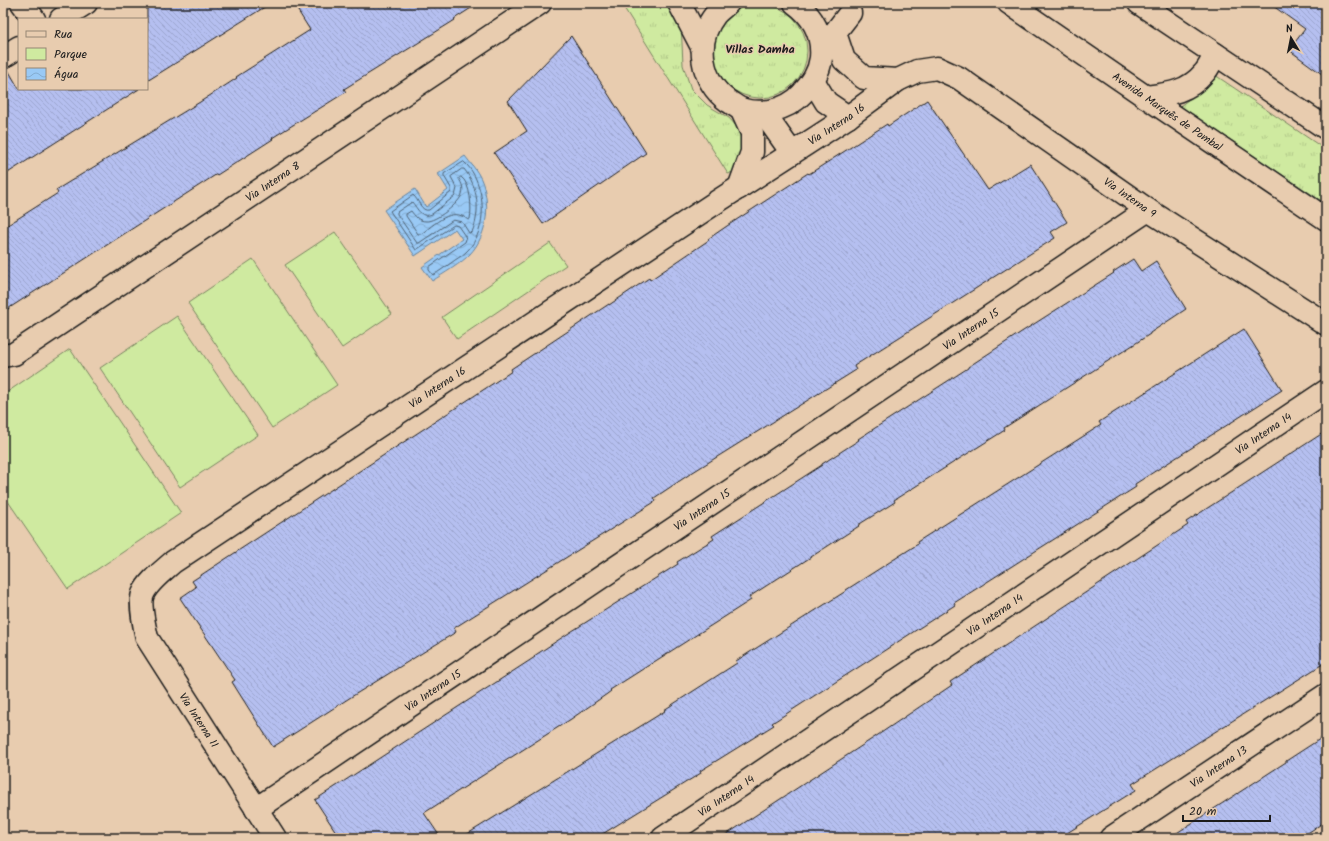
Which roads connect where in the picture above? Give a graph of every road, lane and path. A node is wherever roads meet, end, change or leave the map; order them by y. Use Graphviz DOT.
graph roads {
  1 [pos="22,3"];
  2 [pos="86,3"];
  3 [pos="540,3"];
  4 [pos="679,3"];
  5 [pos="727,3"];
  6 [pos="795,3"];
  7 [pos="1009,3"];
  8 [pos="1139,3"];
  9 [pos="850,13"];
  10 [pos="33,18"];
  11 [pos="63,18"];
  12 [pos="835,33"];
  13 [pos="702,47"];
  14 [pos="18,48"];
  15 [pos="822,50"];
  16 [pos="1215,54"];
  17 [pos="3,57"];
  18 [pos="937,68"];
  19 [pos="898,80"];
  20 [pos="814,82"];
  21 [pos="1146,98"];
  22 [pos="741,110"];
  23 [pos="763,112"];
  24 [pos="848,117"];
  25 [pos="1326,128"];
  26 [pos="792,153"];
  27 [pos="739,188"];
  28 [pos="1148,210"];
  29 [pos="1326,219"];
  30 [pos="1326,324"];
  31 [pos="3,356"];
  32 [pos="1326,391"];
  33 [pos="142,595"];
  34 [pos="1326,695"];
  35 [pos="256,809"];
  36 [pos="275,838"];
  37 [pos="663,838"];
  38 [pos="1111,838"];
  1 -- 10 [label="street"];
  2 -- 11 [label="street"];
  3 -- 31 [label="street, Via Interna 8"];
  4 -- 13 [label="street"];
  5 -- 13 [label="street"];
  6 -- 15 [label="street"];
  7 -- 21 [label="street, Avenida Marquês de Pombal"];
  8 -- 16 [label="street"];
  9 -- 12 [label="street"];
  12 -- 15 [label="street"];
  12 -- 19 [label="street"];
  13 -- 22 [label="street"];
  14 -- 17 [label="street"];
  15 -- 20 [label="street"];
  16 -- 21 [label="street"];
  16 -- 25 [label="street"];
  18 -- 19 [label="street, Via Interna 16"];
  18 -- 28 [label="street, Via Interna 9"];
  19 -- 24 [label="street, Via Interna 16"];
  20 -- 23 [label="street"];
  20 -- 24 [label="street"];
  21 -- 29 [label="street, Avenida Marquês de Pombal"];
  22 -- 23 [label="street"];
  22 -- 27 [label="street"];
  23 -- 26 [label="street"];
  24 -- 26 [label="street, Via Interna 16"];
  26 -- 27 [label="street, Via Interna 16"];
  27 -- 33 [label="street, Via Interna 16"];
  28 -- 30 [label="street, Via Interna 9"];
  28 -- 35 [label="street, Via Interna 15"];
  32 -- 37 [label="street, Via Interna 14"];
  33 -- 35 [label="street, Via Interna 11"];
  34 -- 38 [label="street, Via Interna 13"];
  35 -- 36 [label="street, Via Interna 11"];
}
